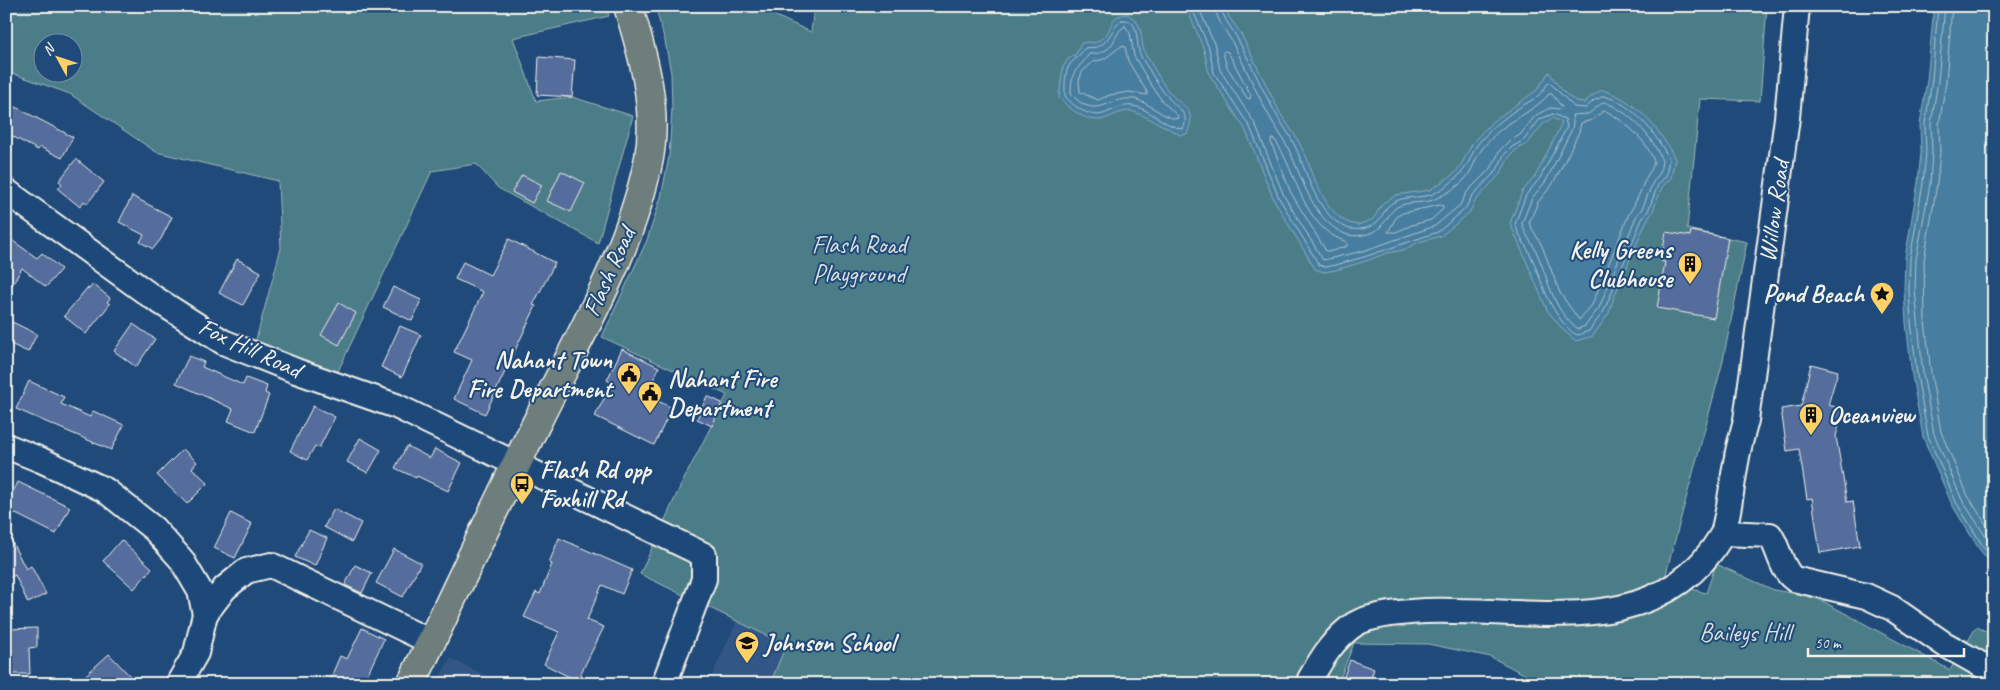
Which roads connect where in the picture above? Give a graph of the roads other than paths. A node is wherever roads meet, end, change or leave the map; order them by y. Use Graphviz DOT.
graph roads {
  1 [pos="628,6"];
  2 [pos="1797,6"];
  3 [pos="6,191"];
  4 [pos="6,446"];
  5 [pos="516,464"];
  6 [pos="1723,533"];
  7 [pos="204,614"];
  8 [pos="432,642"];
  9 [pos="1994,672"];
  10 [pos="178,684"];
  11 [pos="411,684"];
  12 [pos="664,684"];
  13 [pos="1309,684"];
  1 -- 5 [label="main road, Flash Road"];
  2 -- 6 [label="street, Willow Road"];
  3 -- 5 [label="street, Fox Hill Road"];
  4 -- 7 [label="street"];
  5 -- 8 [label="main road, Flash Road"];
  5 -- 12 [label="street, Fox Hill Road"];
  6 -- 9 [label="street"];
  6 -- 13 [label="street"];
  7 -- 8 [label="street"];
  7 -- 10 [label="street"];
  8 -- 11 [label="main road, Flash Road"];
}
